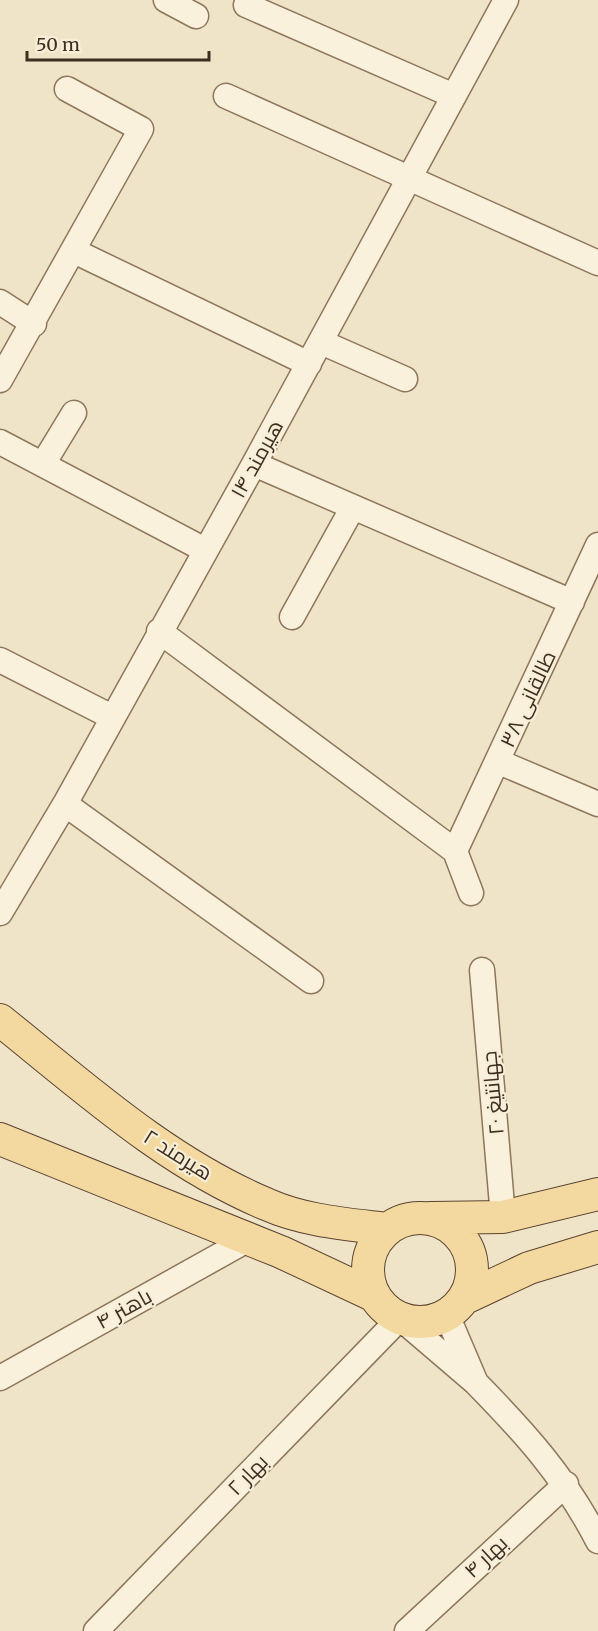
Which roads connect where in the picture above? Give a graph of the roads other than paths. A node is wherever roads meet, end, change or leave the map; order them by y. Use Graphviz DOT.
graph roads {
  1 [pos="166,0"];
  2 [pos="506,0"];
  3 [pos="246,5"];
  4 [pos="196,16"];
  5 [pos="67,89"];
  6 [pos="226,96"];
  7 [pos="454,96"];
  8 [pos="409,178"];
  9 [pos="74,251"];
  10 [pos="598,264"];
  11 [pos="0,302"];
  12 [pos="34,324"];
  13 [pos="321,342"];
  14 [pos="309,364"];
  15 [pos="405,379"];
  16 [pos="0,380"];
  17 [pos="74,413"];
  18 [pos="0,442"];
  19 [pos="43,464"];
  20 [pos="254,464"];
  21 [pos="353,507"];
  22 [pos="598,545"];
  23 [pos="205,550"];
  24 [pos="572,602"];
  25 [pos="292,617"];
  26 [pos="159,631"];
  27 [pos="0,660"];
  28 [pos="112,717"];
  29 [pos="499,762"];
  30 [pos="65,804"];
  31 [pos="598,804"];
  32 [pos="455,851"];
  33 [pos="471,893"];
  34 [pos="0,914"];
  35 [pos="482,970"];
  36 [pos="311,981"];
  37 [pos="0,1020"];
  38 [pos="0,1139"];
  39 [pos="598,1194"];
  40 [pos="503,1216"];
  41 [pos="431,1218"];
  42 [pos="387,1229"];
  43 [pos="249,1239"];
  44 [pos="598,1246"];
  45 [pos="375,1296"];
  46 [pos="456,1306"];
  47 [pos="400,1318"];
  48 [pos="0,1378"];
  49 [pos="476,1383"];
  50 [pos="566,1484"];
  51 [pos="598,1540"];
  52 [pos="96,1631"];
  53 [pos="407,1631"];
  1 -- 4 [label="street"];
  2 -- 7 [label="street, هیرمند ۱۴"];
  3 -- 7 [label="street"];
  5 -- 9 [label="street"];
  6 -- 8 [label="street"];
  7 -- 8 [label="street, هیرمند ۱۴"];
  8 -- 10 [label="street"];
  8 -- 13 [label="street, هیرمند ۱۴"];
  9 -- 12 [label="street"];
  9 -- 14 [label="street"];
  11 -- 12 [label="street"];
  12 -- 16 [label="street"];
  13 -- 14 [label="street, هیرمند ۱۴"];
  13 -- 15 [label="street"];
  14 -- 20 [label="street, هیرمند ۱۴"];
  17 -- 19 [label="street"];
  18 -- 19 [label="street"];
  19 -- 23 [label="street"];
  20 -- 21 [label="street"];
  20 -- 23 [label="street, هیرمند ۱۴"];
  21 -- 24 [label="street"];
  21 -- 25 [label="street"];
  22 -- 24 [label="street, طالقانی ۳۸"];
  23 -- 26 [label="street, هیرمند ۱۴"];
  24 -- 29 [label="street, طالقانی ۳۸"];
  26 -- 28 [label="street, هیرمند ۱۴"];
  26 -- 32 [label="street"];
  27 -- 28 [label="street"];
  28 -- 30 [label="street, هیرمند ۱۴"];
  29 -- 31 [label="street"];
  29 -- 32 [label="street, طالقانی ۳۸"];
  30 -- 34 [label="street, هیرمند ۱۴"];
  30 -- 36 [label="street"];
  32 -- 33 [label="street"];
  35 -- 40 [label="street, جهانتیغ ۲۰"];
  37 -- 42 [label="main road, هیرمند ۲"];
  38 -- 43 [label="main road"];
  39 -- 40 [label="main road"];
  40 -- 41 [label="main road"];
  41 -- 42 [label="main road"];
  41 -- 46 [label="main road"];
  42 -- 45 [label="main road"];
  43 -- 45 [label="main road"];
  43 -- 48 [label="street, باهنر ۴"];
  44 -- 46 [label="main road"];
  45 -- 47 [label="main road"];
  46 -- 47 [label="main road"];
  46 -- 49 [label="street"];
  47 -- 49 [label="street"];
  47 -- 52 [label="street, بهار ۲"];
  49 -- 50 [label="street"];
  50 -- 51 [label="street"];
  50 -- 53 [label="street, بهار ۴"];
}
